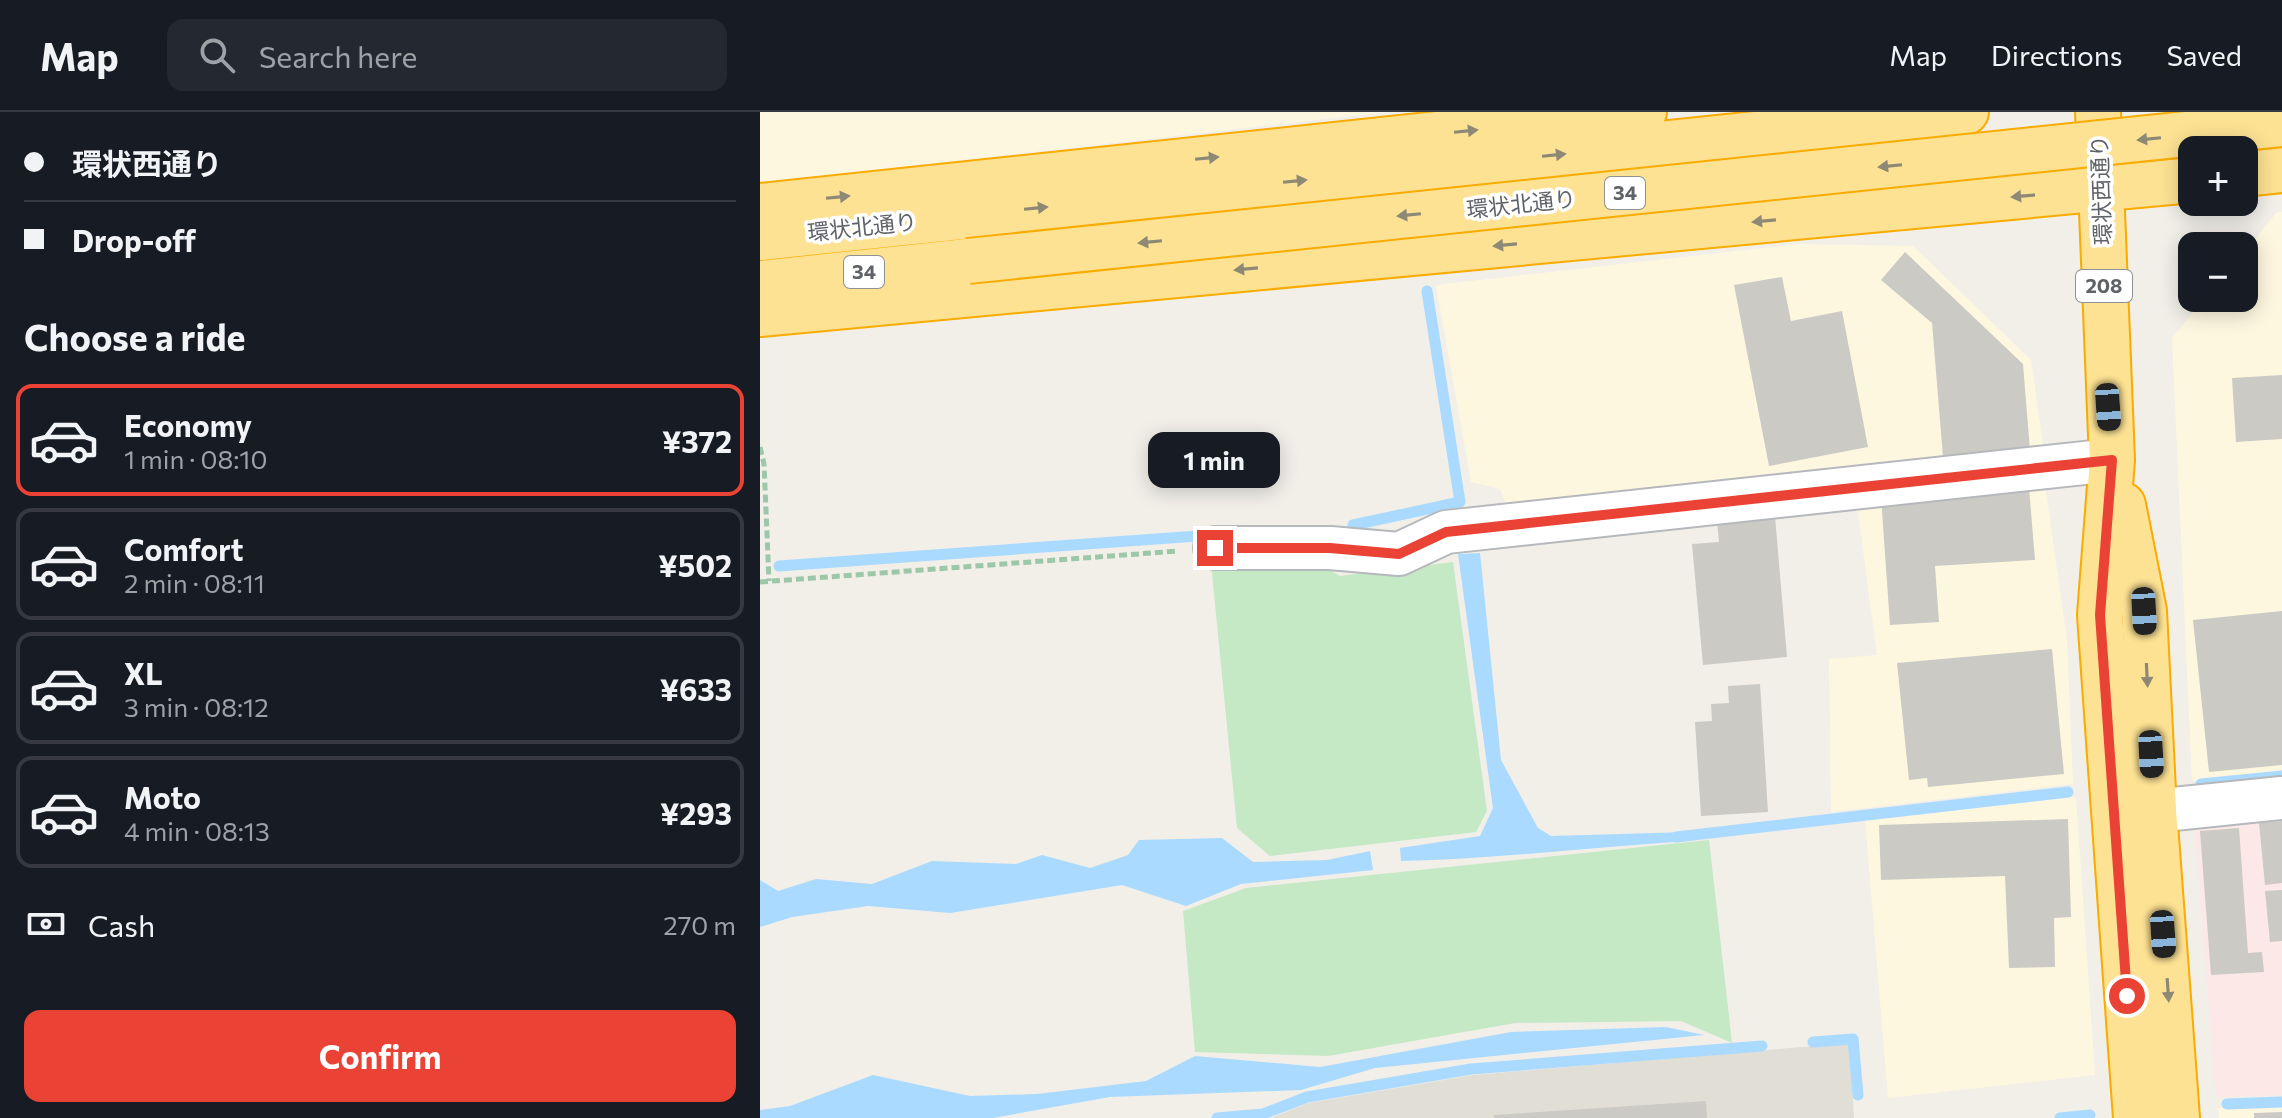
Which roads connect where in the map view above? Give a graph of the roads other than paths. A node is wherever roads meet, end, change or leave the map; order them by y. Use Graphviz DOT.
graph roads {
  1 [pos="1644,112"];
  2 [pos="1966,112"];
  3 [pos="2098,112"];
  4 [pos="2282,124"];
  5 [pos="2282,170"];
  6 [pos="2258,173"];
  7 [pos="2178,181"];
  8 [pos="2101,189"];
  9 [pos="760,206"];
  10 [pos="760,238"];
  11 [pos="760,283"];
  12 [pos="760,314"];
  13 [pos="2112,460"];
  14 [pos="1215,548"];
  15 [pos="2282,798"];
  16 [pos="2154,811"];
  17 [pos="2136,1118"];
  18 [pos="2177,1118"];
  9 -- 1 [label="highway, one-way"];
  10 -- 2 [label="highway, 環状北通り / 34, one-way"];
  3 -- 8 [label="highway, 環状西通り / 208"];
  4 -- 11 [label="highway, 環状北通り / 34, one-way, bridge"];
  5 -- 6 [label="highway"];
  7 -- 8 [label="highway"];
  8 -- 12 [label="highway, one-way"];
  8 -- 13 [label="highway, 環状西通り / 208"];
  13 -- 14 [label="street"];
  13 -- 16 [label="highway, 環状西通り / 208, one-way"];
  13 -- 17 [label="highway, 環状西通り / 208"];
  15 -- 16 [label="street"];
  16 -- 18 [label="highway, 環状西通り / 208, one-way"];
}
